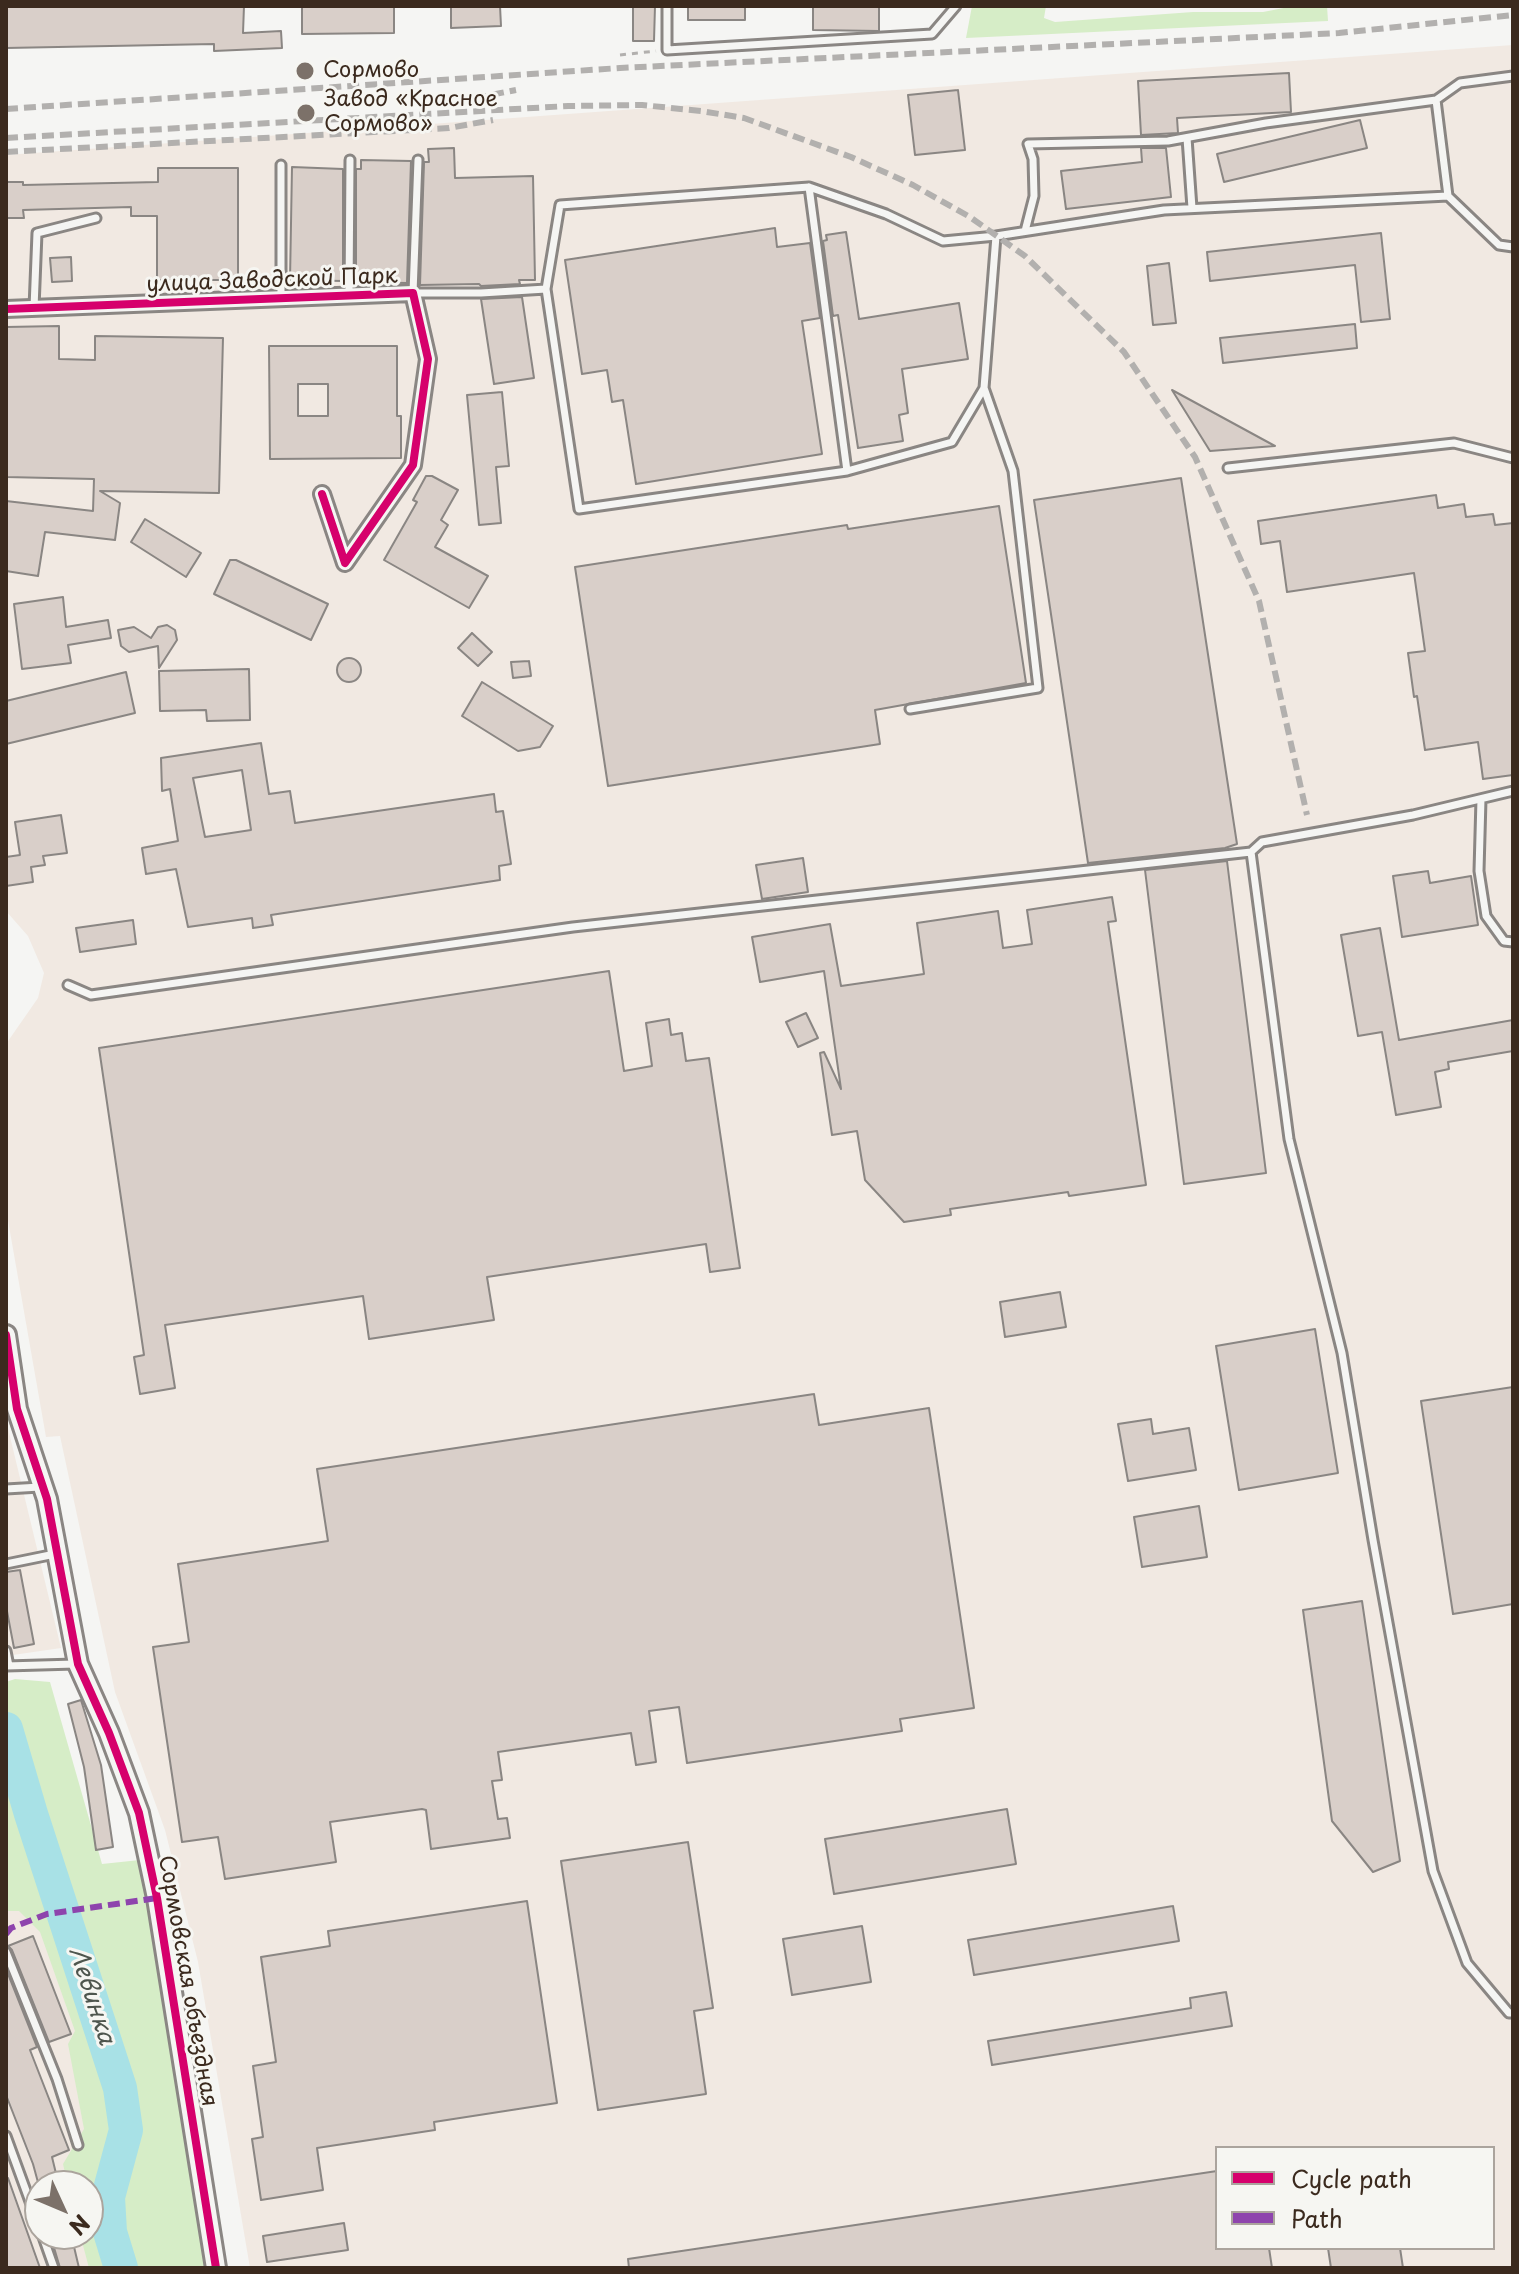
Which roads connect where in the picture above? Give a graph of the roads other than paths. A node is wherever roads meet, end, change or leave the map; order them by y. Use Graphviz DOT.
graph roads {
  1 [pos="667,6"];
  2 [pos="956,6"];
  3 [pos="1513,76"];
  4 [pos="1436,100"];
  5 [pos="1187,138"];
  6 [pos="350,160"];
  7 [pos="418,160"];
  8 [pos="281,165"];
  9 [pos="809,187"];
  10 [pos="1448,196"];
  11 [pos="1192,208"];
  12 [pos="96,218"];
  13 [pos="1025,231"];
  14 [pos="996,236"];
  15 [pos="1513,247"];
  16 [pos="546,289"];
  17 [pos="413,293"];
  18 [pos="349,296"];
  19 [pos="281,298"];
  20 [pos="34,308"];
  21 [pos="6,309"];
  22 [pos="984,388"];
  23 [pos="1513,458"];
  24 [pos="1228,468"];
  25 [pos="847,471"];
  26 [pos="322,494"];
  27 [pos="910,709"];
  28 [pos="1513,791"];
  29 [pos="1481,799"];
  30 [pos="1251,852"];
  31 [pos="1513,942"];
  32 [pos="68,985"];
  33 [pos="6,1338"];
  34 [pos="43,1486"];
  35 [pos="6,1489"];
  36 [pos="57,1553"];
  37 [pos="6,1564"];
  38 [pos="6,1651"];
  39 [pos="78,1664"];
  40 [pos="7,1666"];
  41 [pos="6,1952"];
  42 [pos="1513,2013"];
  43 [pos="6,2136"];
  44 [pos="78,2145"];
  45 [pos="24,2185"];
  46 [pos="216,2268"];
  1 -- 2 [label="lane"];
  3 -- 4 [label="lane"];
  4 -- 5 [label="lane"];
  4 -- 10 [label="lane"];
  5 -- 11 [label="lane"];
  5 -- 13 [label="lane"];
  6 -- 18 [label="lane"];
  7 -- 17 [label="lane"];
  8 -- 19 [label="lane"];
  9 -- 14 [label="lane"];
  9 -- 16 [label="lane"];
  9 -- 25 [label="lane"];
  10 -- 11 [label="lane"];
  10 -- 15 [label="lane"];
  11 -- 13 [label="lane"];
  12 -- 20 [label="lane"];
  13 -- 14 [label="lane"];
  14 -- 22 [label="lane"];
  16 -- 17 [label="lane"];
  16 -- 25 [label="lane"];
  17 -- 18 [label="street, улица Заводской Парк"];
  17 -- 26 [label="street, улица Заводской Парк"];
  18 -- 19 [label="street, улица Заводской Парк"];
  19 -- 20 [label="street, улица Заводской Парк"];
  20 -- 21 [label="street, улица Заводской Парк"];
  22 -- 25 [label="lane"];
  22 -- 27 [label="lane"];
  23 -- 24 [label="lane"];
  28 -- 29 [label="lane"];
  29 -- 30 [label="lane"];
  29 -- 31 [label="lane"];
  30 -- 32 [label="lane"];
  30 -- 42 [label="lane"];
  33 -- 34 [label="street, Сормовская объездная"];
  34 -- 35 [label="lane"];
  34 -- 36 [label="street, Сормовская объездная"];
  36 -- 37 [label="lane"];
  36 -- 39 [label="street, Сормовская объездная"];
  38 -- 40 [label="lane"];
  39 -- 40 [label="lane"];
  39 -- 46 [label="street, Сормовская объездная"];
  41 -- 44 [label="lane"];
  43 -- 45 [label="lane"];
}
